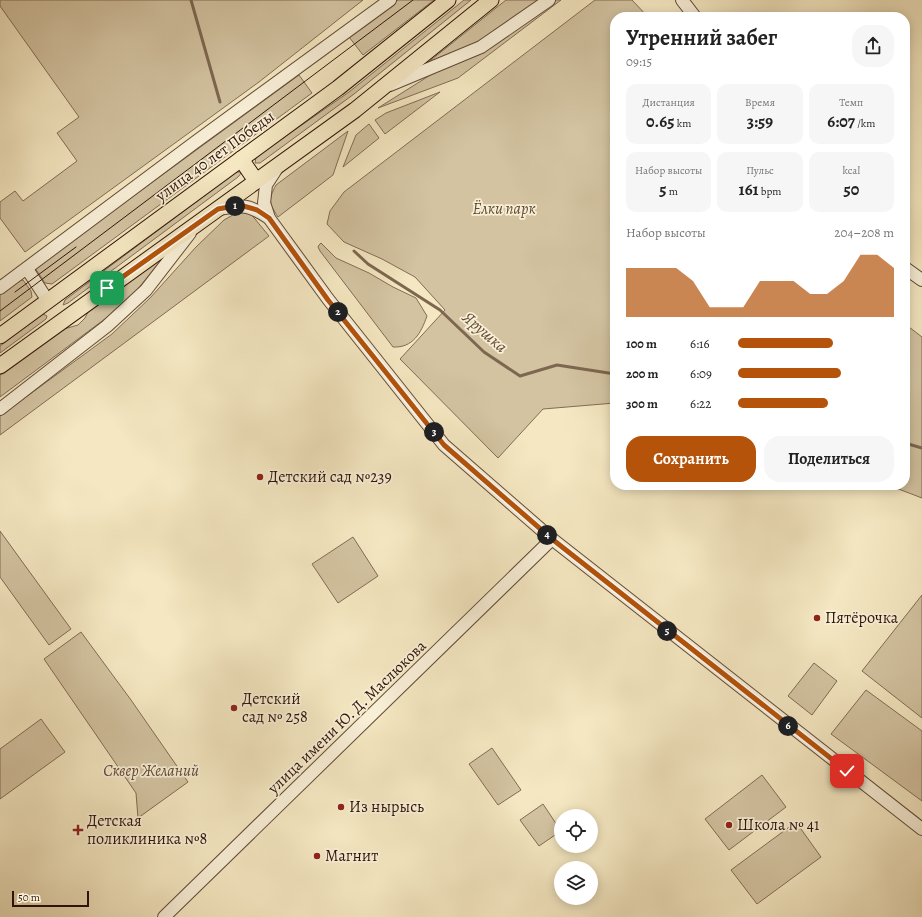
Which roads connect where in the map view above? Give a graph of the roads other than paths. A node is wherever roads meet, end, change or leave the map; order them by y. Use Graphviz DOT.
graph roads {
  1 [pos="390,0"];
  2 [pos="448,0"];
  3 [pos="491,0"];
  4 [pos="550,0"];
  5 [pos="682,0"];
  6 [pos="691,12"];
  7 [pos="382,89"];
  8 [pos="241,159"];
  9 [pos="280,165"];
  10 [pos="256,182"];
  11 [pos="218,209"];
  12 [pos="269,218"];
  13 [pos="197,223"];
  14 [pos="27,269"];
  15 [pos="910,272"];
  16 [pos="922,280"];
  17 [pos="0,288"];
  18 [pos="48,301"];
  19 [pos="62,321"];
  20 [pos="0,336"];
  21 [pos="0,366"];
  22 [pos="0,409"];
  23 [pos="552,539"];
  24 [pos="922,829"];
  25 [pos="164,917"];
  1 -- 14 [label="street, улица 40 лет Победы"];
  2 -- 8 [label="main road, улица 40 лет Победы"];
  3 -- 7 [label="main road"];
  4 -- 7 [label="street"];
  5 -- 6 [label="street"];
  7 -- 9 [label="main road"];
  8 -- 10 [label="main road"];
  8 -- 18 [label="main road, улица 40 лет Победы"];
  9 -- 10 [label="main road"];
  9 -- 12 [label="street"];
  10 -- 11 [label="main road"];
  11 -- 12 [label="street"];
  11 -- 13 [label="main road"];
  12 -- 23 [label="street"];
  13 -- 19 [label="main road"];
  13 -- 22 [label="street"];
  14 -- 17 [label="street, улица 40 лет Победы"];
  14 -- 18 [label="street"];
  15 -- 16 [label="street"];
  18 -- 19 [label="main road"];
  18 -- 20 [label="main road, улица 40 лет Победы"];
  19 -- 21 [label="main road"];
  23 -- 24 [label="street"];
  23 -- 25 [label="street, улица имени Ю. Д. Маслюкова"];
}
